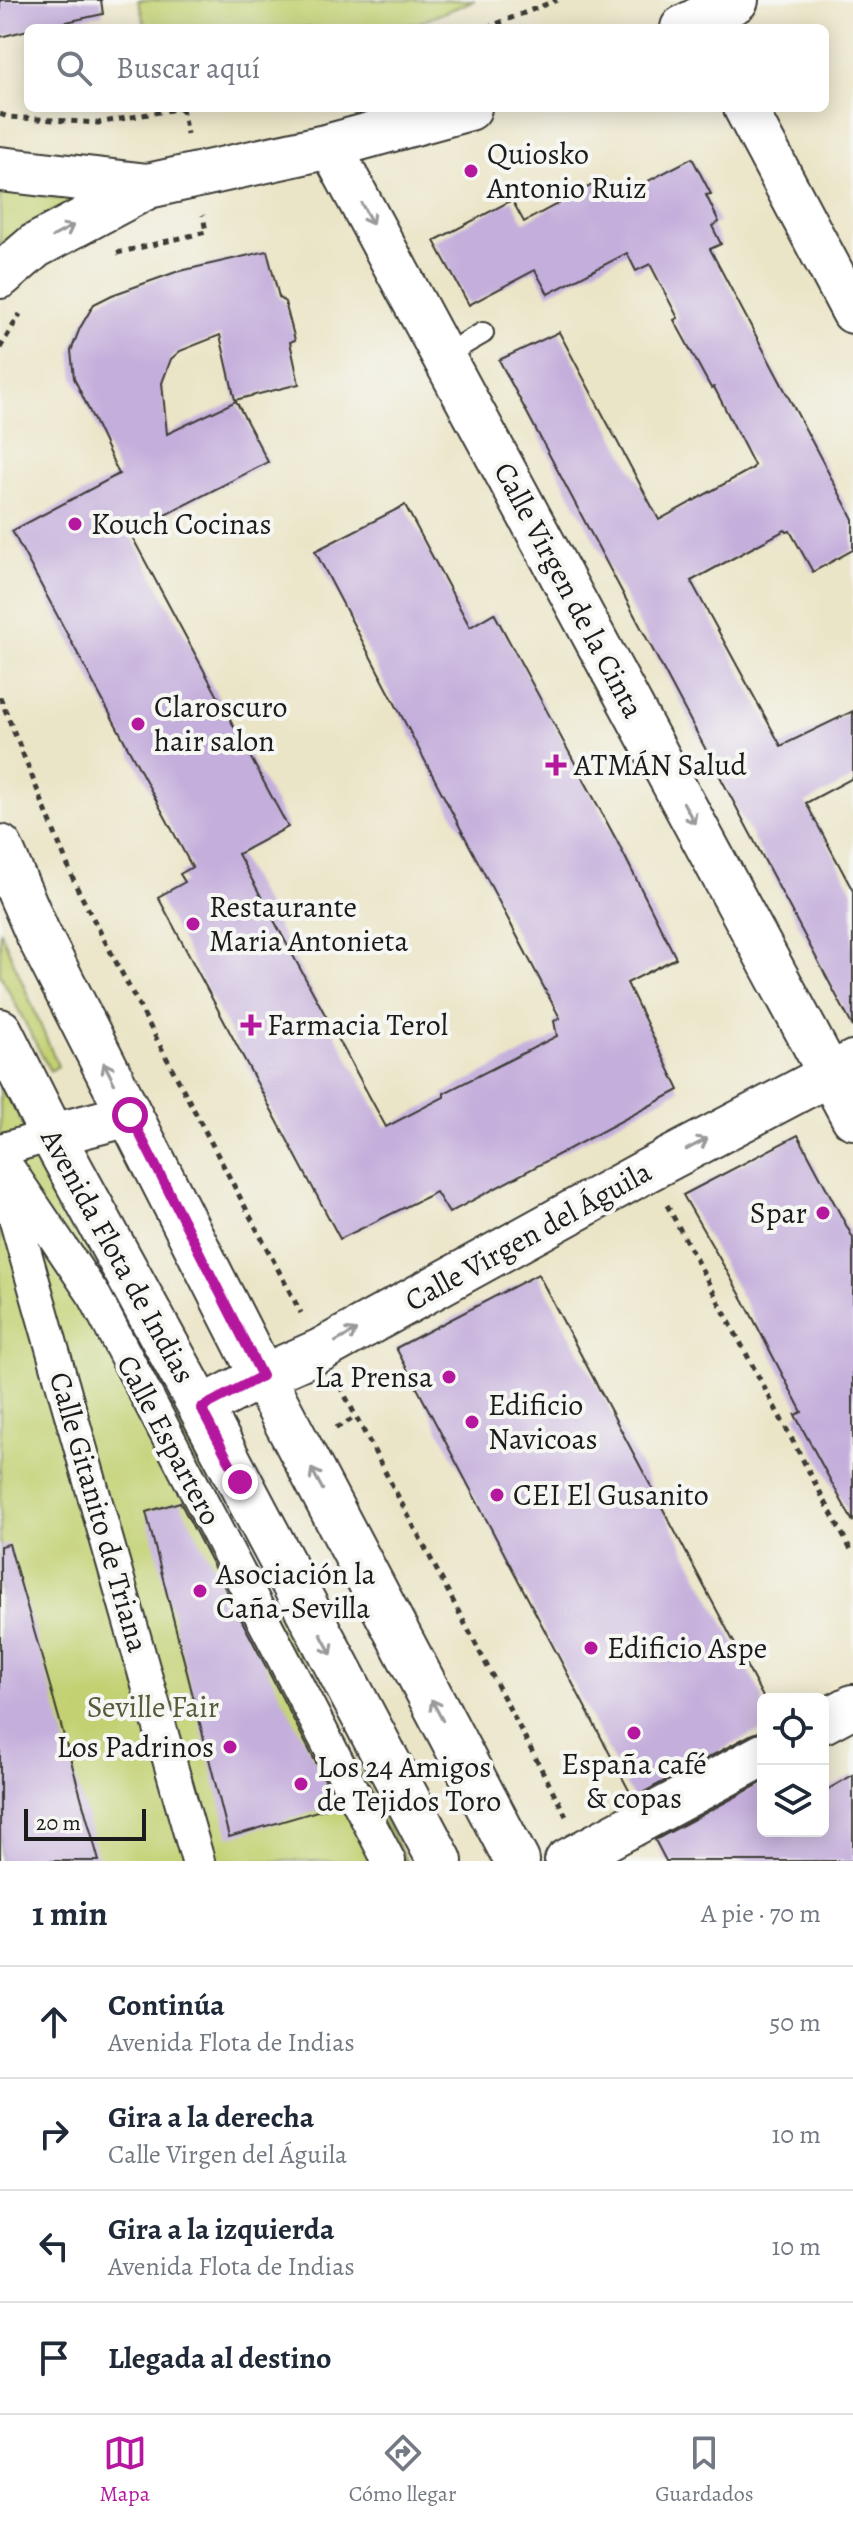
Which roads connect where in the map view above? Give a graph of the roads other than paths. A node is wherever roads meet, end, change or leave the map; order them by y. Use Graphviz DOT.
graph roads {
  1 [pos="736,0"];
  2 [pos="698,24"];
  3 [pos="454,112"];
  4 [pos="747,112"];
  5 [pos="330,146"];
  6 [pos="0,169"];
  7 [pos="148,186"];
  8 [pos="11,294"];
  9 [pos="853,312"];
  10 [pos="483,333"];
  11 [pos="443,356"];
  12 [pos="0,847"];
  13 [pos="0,1031"];
  14 [pos="842,1068"];
  15 [pos="130,1115"];
  16 [pos="853,1118"];
  17 [pos="52,1135"];
  18 [pos="0,1150"];
  19 [pos="0,1156"];
  20 [pos="0,1164"];
  21 [pos="262,1376"];
  22 [pos="201,1408"];
  23 [pos="853,1706"];
  24 [pos="829,1719"];
  25 [pos="757,1758"];
  26 [pos="568,1841"];
  27 [pos="508,1845"];
  28 [pos="436,1854"];
  29 [pos="198,1861"];
  30 [pos="388,1861"];
  1 -- 2 [label="main road"];
  3 -- 5 [label="main road"];
  4 -- 9 [label="street"];
  5 -- 7 [label="main road"];
  5 -- 11 [label="street, Calle Virgen de la Cinta, one-way"];
  6 -- 7 [label="main road"];
  8 -- 7 [label="main road, one-way"];
  10 -- 11 [label="lane"];
  11 -- 14 [label="street, Calle Virgen de la Cinta, one-way"];
  15 -- 12 [label="main road, one-way"];
  13 -- 17 [label="main road, Avenida Flota de Indias"];
  14 -- 16 [label="street, Calle Virgen de la Cinta"];
  21 -- 14 [label="street, Calle Virgen del Águila, one-way"];
  15 -- 17 [label="street"];
  15 -- 21 [label="main road"];
  17 -- 18 [label="street"];
  17 -- 22 [label="main road, Avenida Flota de Indias"];
  19 -- 30 [label="street, Calle Espartero"];
  20 -- 29 [label="street, Calle Gitanito de Triana"];
  21 -- 22 [label="street, Calle Virgen del Águila"];
  27 -- 21 [label="main road, one-way"];
  22 -- 28 [label="main road, Avenida Flota de Indias, one-way"];
  23 -- 24 [label="street"];
  25 -- 26 [label="street"];
  27 -- 28 [label="main road"];
  28 -- 30 [label="street"];
}
